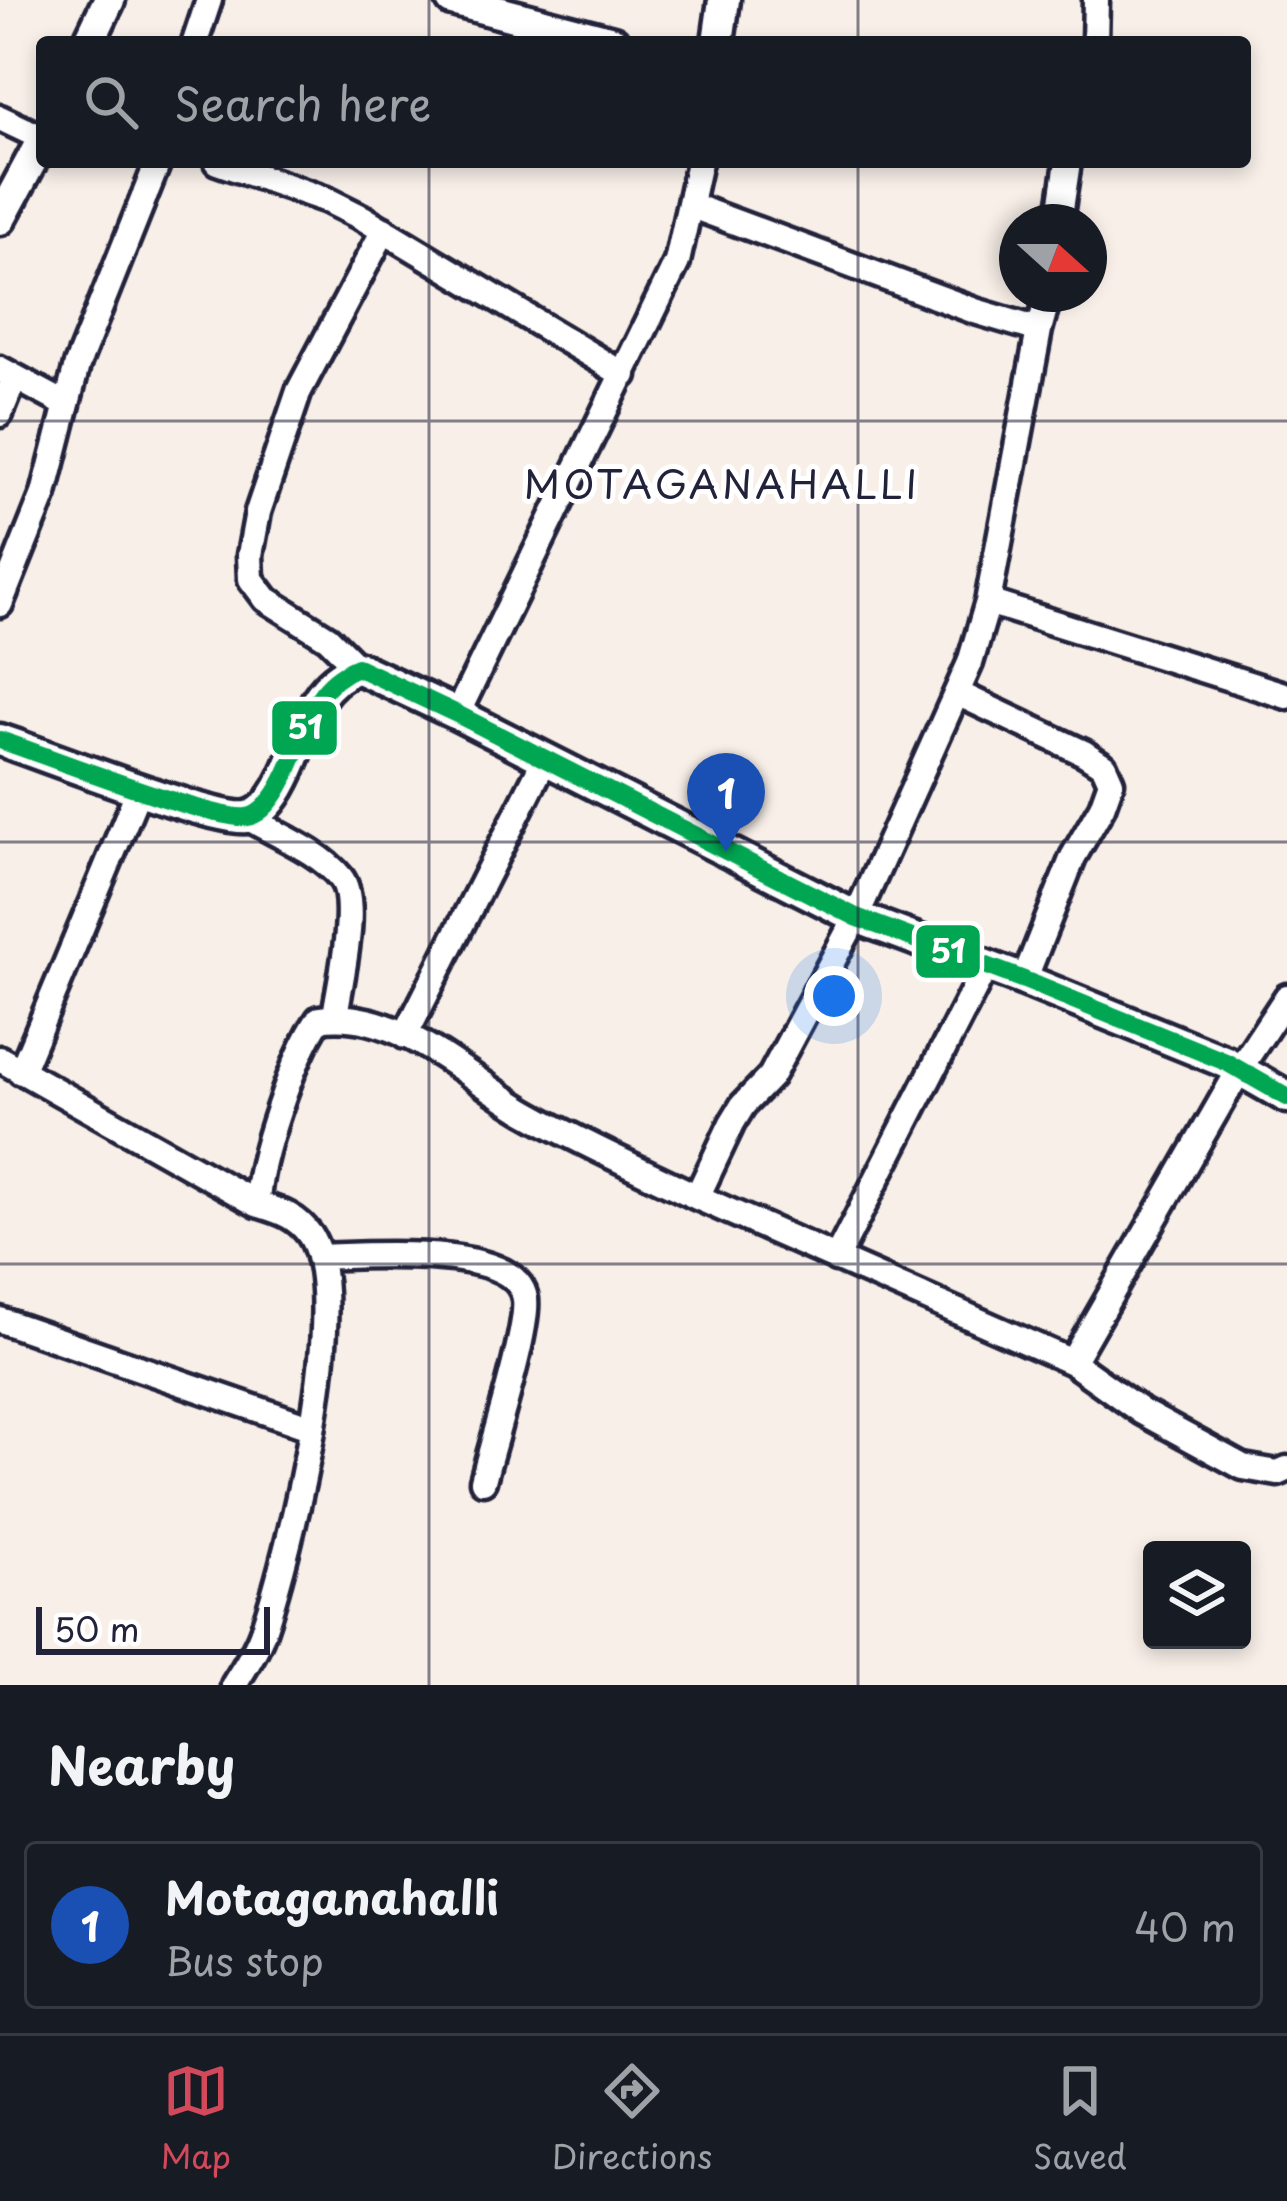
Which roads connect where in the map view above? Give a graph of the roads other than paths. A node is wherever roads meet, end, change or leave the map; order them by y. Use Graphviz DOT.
graph roads {
  1 [pos="109,0"];
  2 [pos="209,0"];
  3 [pos="452,0"];
  4 [pos="724,0"];
  5 [pos="1096,0"];
  6 [pos="92,36"];
  7 [pos="197,36"];
  8 [pos="590,36"];
  9 [pos="719,36"];
  10 [pos="1095,36"];
  11 [pos="0,118"];
  12 [pos="36,137"];
  13 [pos="36,151"];
  14 [pos="156,168"];
  15 [pos="234,168"];
  16 [pos="698,168"];
  17 [pos="1067,168"];
  18 [pos="1062,204"];
  19 [pos="692,206"];
  20 [pos="0,219"];
  21 [pos="384,230"];
  22 [pos="1044,312"];
  23 [pos="1039,330"];
  24 [pos="8,373"];
  25 [pos="624,375"];
  26 [pos="65,404"];
  27 [pos="0,415"];
  28 [pos="988,602"];
  29 [pos="0,604"];
  30 [pos="357,667"];
  31 [pos="957,693"];
  32 [pos="1287,696"];
  33 [pos="457,714"];
  34 [pos="0,740"];
  35 [pos="545,759"];
  36 [pos="140,788"];
  37 [pos="247,817"];
  38 [pos="856,917"];
  39 [pos="986,966"];
  40 [pos="1024,980"];
  41 [pos="1287,997"];
  42 [pos="335,1016"];
  43 [pos="405,1036"];
  44 [pos="10,1065"];
  45 [pos="1240,1070"];
  46 [pos="1287,1096"];
  47 [pos="697,1197"];
  48 [pos="256,1204"];
  49 [pos="319,1257"];
  50 [pos="836,1259"];
  51 [pos="0,1320"];
  52 [pos="1072,1362"];
  53 [pos="312,1428"];
  54 [pos="1287,1469"];
  55 [pos="483,1480"];
  56 [pos="234,1685"];
  1 -- 6 [label="street"];
  2 -- 7 [label="street"];
  3 -- 8 [label="street"];
  4 -- 9 [label="street"];
  5 -- 10 [label="street"];
  11 -- 12 [label="street"];
  13 -- 20 [label="street"];
  14 -- 26 [label="street"];
  15 -- 21 [label="street"];
  16 -- 19 [label="street"];
  17 -- 18 [label="street"];
  19 -- 23 [label="street"];
  19 -- 25 [label="street"];
  21 -- 25 [label="street"];
  21 -- 30 [label="street"];
  22 -- 23 [label="street"];
  23 -- 28 [label="street"];
  24 -- 26 [label="street"];
  24 -- 27 [label="street"];
  25 -- 33 [label="street"];
  26 -- 29 [label="street"];
  28 -- 31 [label="street"];
  28 -- 32 [label="street"];
  30 -- 33 [label="street"];
  30 -- 37 [label="street"];
  31 -- 38 [label="street"];
  31 -- 40 [label="street"];
  33 -- 35 [label="street"];
  34 -- 36 [label="street"];
  35 -- 38 [label="street"];
  35 -- 43 [label="street"];
  36 -- 37 [label="street"];
  36 -- 44 [label="street"];
  37 -- 42 [label="street"];
  38 -- 39 [label="street"];
  38 -- 47 [label="street"];
  39 -- 40 [label="street"];
  39 -- 50 [label="street"];
  40 -- 45 [label="street"];
  41 -- 45 [label="street"];
  42 -- 43 [label="street"];
  42 -- 48 [label="street"];
  43 -- 47 [label="street"];
  44 -- 48 [label="street"];
  45 -- 46 [label="street"];
  45 -- 52 [label="street"];
  47 -- 50 [label="street"];
  48 -- 49 [label="street"];
  49 -- 53 [label="street"];
  49 -- 55 [label="street"];
  50 -- 52 [label="street"];
  51 -- 53 [label="street"];
  52 -- 54 [label="street"];
  53 -- 56 [label="street"];
}
